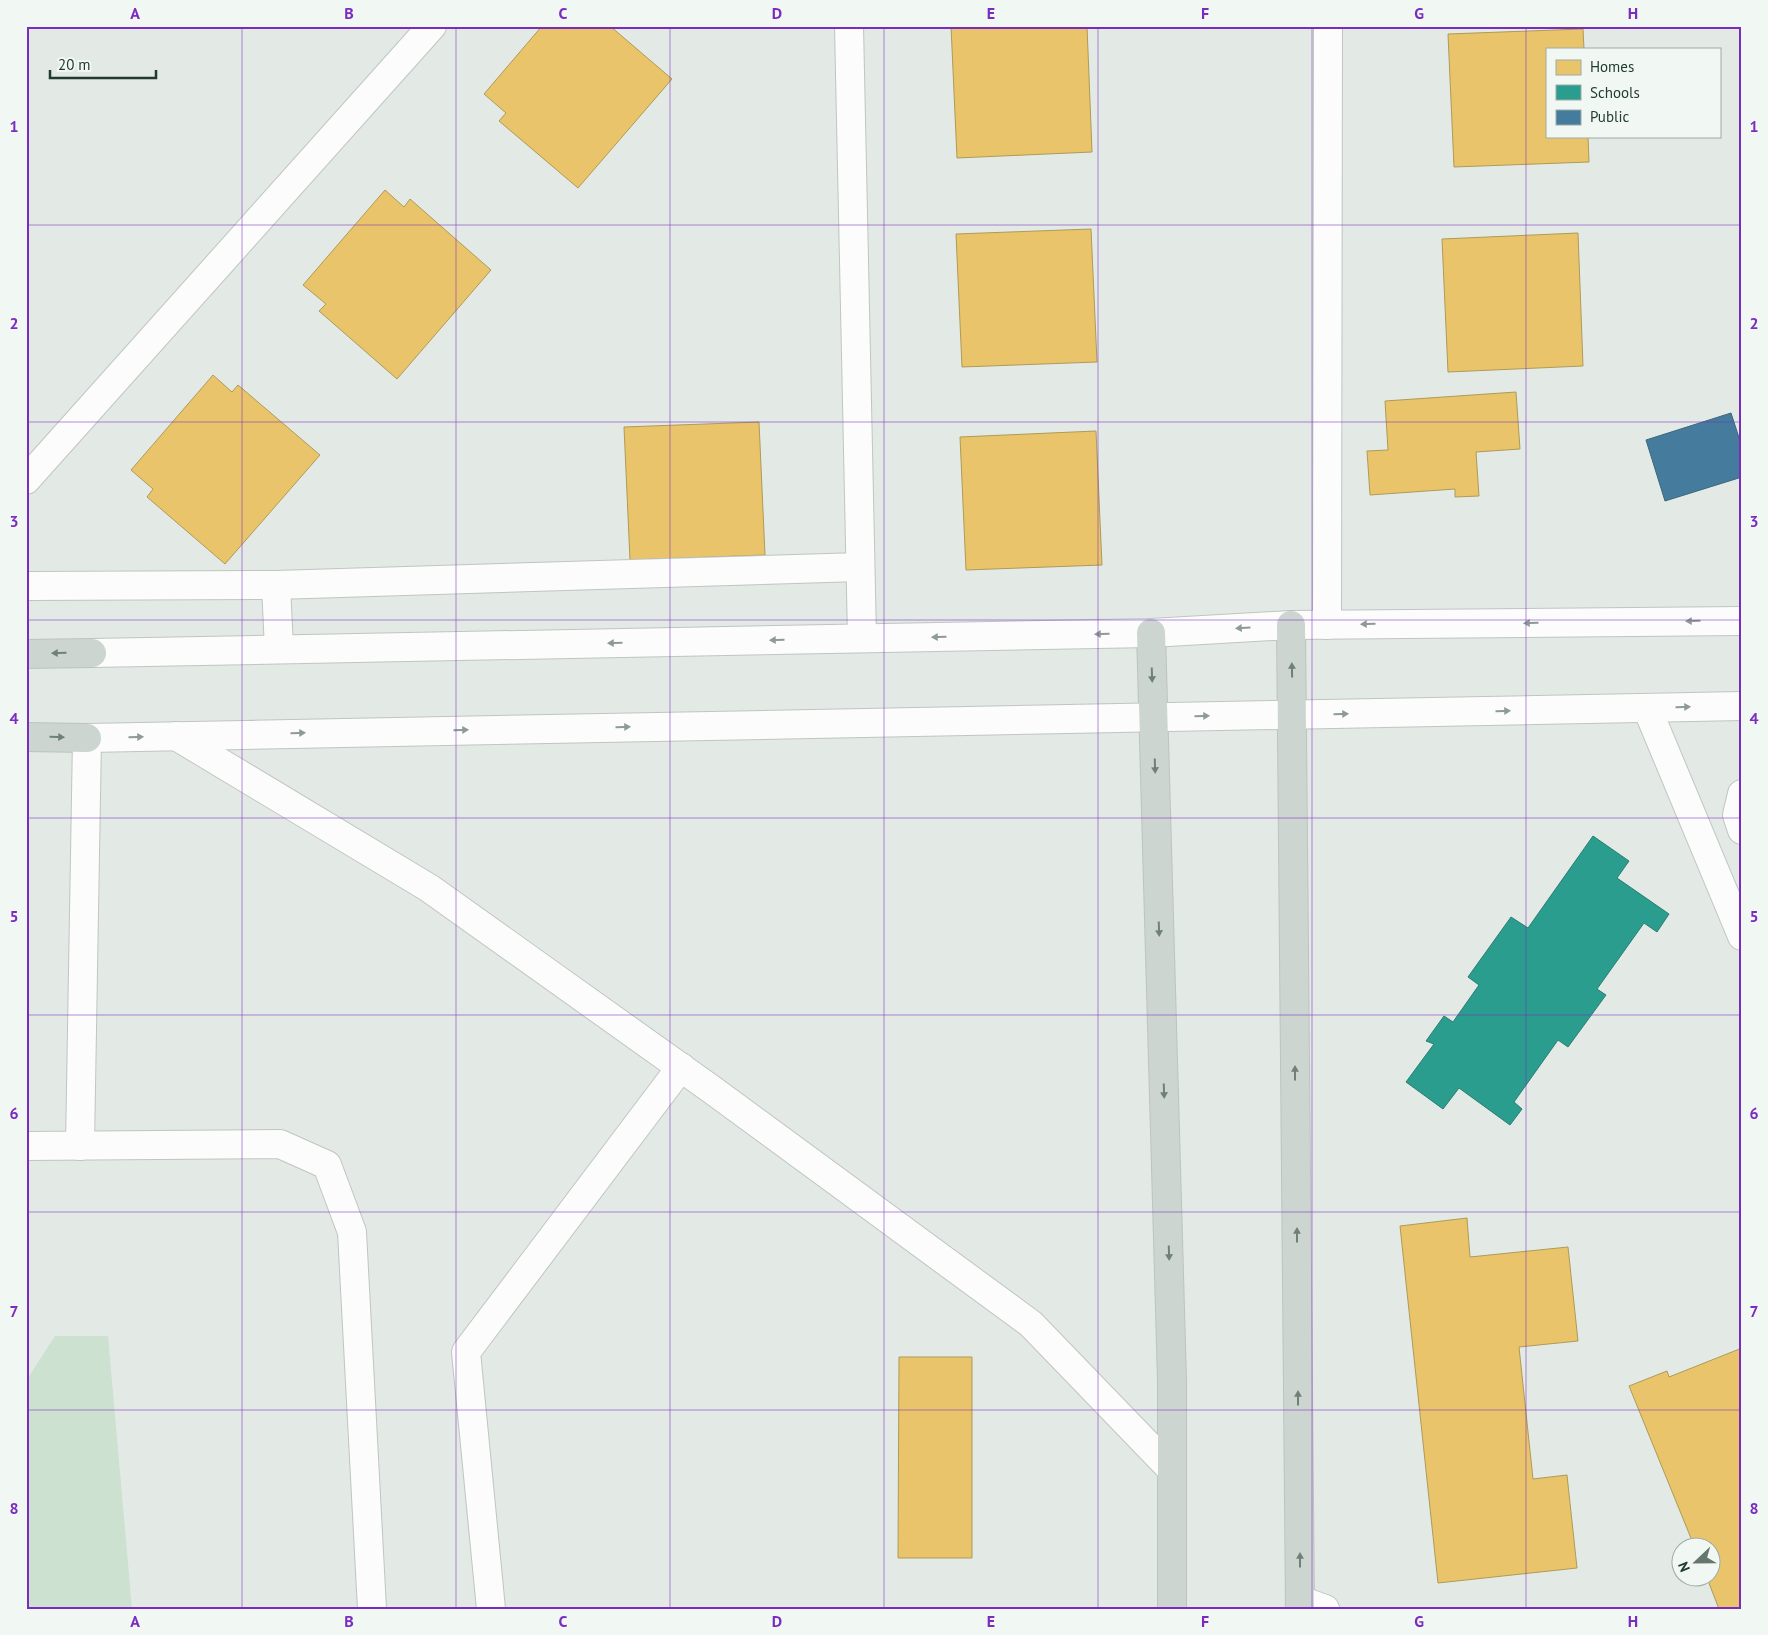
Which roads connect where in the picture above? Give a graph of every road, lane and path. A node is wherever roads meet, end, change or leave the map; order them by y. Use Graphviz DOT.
graph roads {
  1 [pos="432,26"];
  2 [pos="848,26"];
  3 [pos="1328,26"];
  4 [pos="26,480"];
  5 [pos="860,567"];
  6 [pos="276,585"];
  7 [pos="26,586"];
  8 [pos="1742,621"];
  9 [pos="1291,624"];
  10 [pos="1327,625"];
  11 [pos="1151,633"];
  12 [pos="862,638"];
  13 [pos="279,649"];
  14 [pos="92,653"];
  15 [pos="26,654"];
  16 [pos="1742,706"];
  17 [pos="1646,708"];
  18 [pos="1292,715"];
  19 [pos="1154,717"];
  20 [pos="176,736"];
  21 [pos="26,737"];
  22 [pos="87,738"];
  23 [pos="1742,794"];
  24 [pos="1742,830"];
  25 [pos="1742,936"];
  26 [pos="680,1067"];
  27 [pos="26,1146"];
  28 [pos="80,1146"];
  29 [pos="1172,1470"];
  30 [pos="1300,1604"];
  31 [pos="372,1609"];
  32 [pos="491,1609"];
  33 [pos="1172,1609"];
  34 [pos="1326,1609"];
  1 -- 4 [label="street"];
  2 -- 5 [label="street"];
  3 -- 10 [label="street"];
  5 -- 6 [label="street"];
  5 -- 12 [label="street"];
  6 -- 7 [label="street"];
  6 -- 13 [label="street"];
  8 -- 10 [label="street, one-way"];
  9 -- 10 [label="street"];
  9 -- 11 [label="street, one-way"];
  18 -- 9 [label="main road, one-way"];
  11 -- 12 [label="street, one-way"];
  11 -- 19 [label="main road, one-way"];
  12 -- 13 [label="street, one-way"];
  13 -- 14 [label="street"];
  14 -- 15 [label="main road, one-way"];
  17 -- 16 [label="street, one-way"];
  18 -- 17 [label="street, one-way"];
  17 -- 25 [label="street"];
  19 -- 18 [label="street, one-way"];
  30 -- 18 [label="main road, one-way"];
  20 -- 19 [label="street, one-way"];
  19 -- 29 [label="main road, one-way"];
  22 -- 20 [label="street, one-way"];
  20 -- 26 [label="street"];
  21 -- 22 [label="main road, one-way"];
  22 -- 28 [label="street"];
  23 -- 24 [label="street"];
  26 -- 29 [label="street"];
  26 -- 32 [label="street"];
  27 -- 28 [label="street"];
  28 -- 31 [label="street"];
  29 -- 33 [label="main road"];
  30 -- 34 [label="street"];
}
